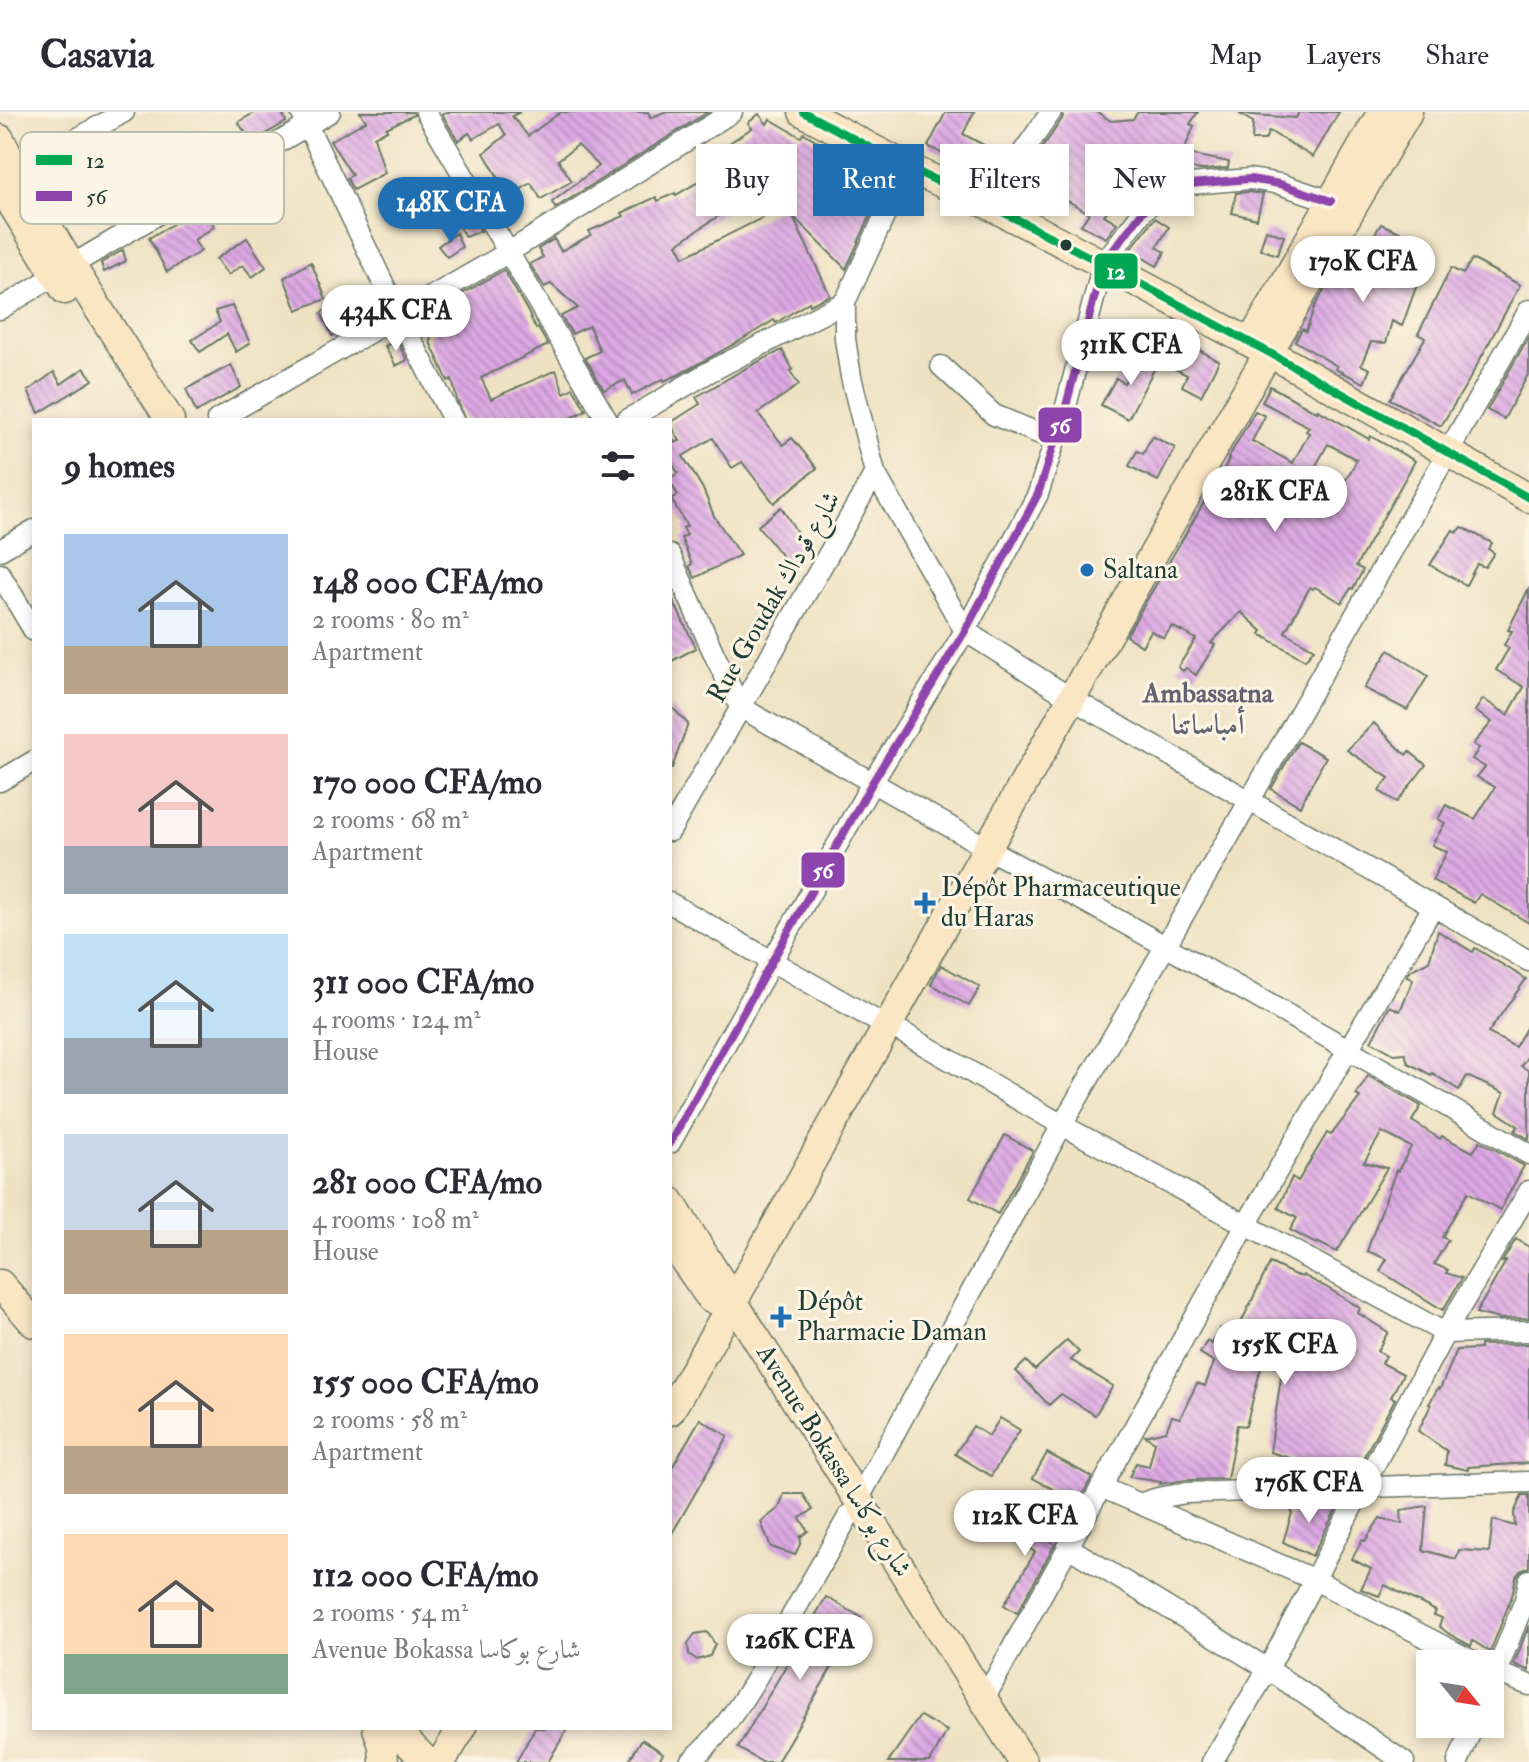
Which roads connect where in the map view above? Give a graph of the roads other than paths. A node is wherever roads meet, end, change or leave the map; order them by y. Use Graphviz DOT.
graph roads {
  1 [pos="124,112"];
  2 [pos="330,112"];
  3 [pos="426,112"];
  4 [pos="732,112"];
  5 [pos="803,112"];
  6 [pos="1051,112"];
  7 [pos="1382,112"];
  8 [pos="1408,112"];
  9 [pos="305,119"];
  10 [pos="93,132"];
  11 [pos="284,132"];
  12 [pos="0,139"];
  13 [pos="864,144"];
  14 [pos="1029,144"];
  15 [pos="6,187"];
  16 [pos="1331,201"];
  17 [pos="20,207"];
  18 [pos="884,216"];
  19 [pos="1010,216"];
  20 [pos="32,224"];
  21 [pos="137,224"];
  22 [pos="509,252"];
  23 [pos="1103,264"];
  24 [pos="64,270"];
  25 [pos="845,302"];
  26 [pos="0,309"];
  27 [pos="1529,310"];
  28 [pos="399,316"];
  29 [pos="1259,348"];
  30 [pos="941,366"];
  31 [pos="147,418"];
  32 [pos="169,418"];
  33 [pos="220,418"];
  34 [pos="452,418"];
  35 [pos="606,418"];
  36 [pos="630,418"];
  37 [pos="1055,440"];
  38 [pos="1448,452"];
  39 [pos="875,473"];
  40 [pos="1529,498"];
  41 [pos="32,531"];
  42 [pos="0,550"];
  43 [pos="672,559"];
  44 [pos="0,574"];
  45 [pos="32,628"];
  46 [pos="965,631"];
  47 [pos="1065,695"];
  48 [pos="740,707"];
  49 [pos="32,762"];
  50 [pos="0,781"];
  51 [pos="872,783"];
  52 [pos="1250,800"];
  53 [pos="672,827"];
  54 [pos="981,845"];
  55 [pos="672,904"];
  56 [pos="1433,907"];
  57 [pos="1166,946"];
  58 [pos="1529,961"];
  59 [pos="772,962"];
  60 [pos="882,1022"];
  61 [pos="1349,1048"];
  62 [pos="1062,1125"];
  63 [pos="672,1139"];
  64 [pos="1529,1154"];
  65 [pos="1529,1191"];
  66 [pos="672,1205"];
  67 [pos="1246,1225"];
  68 [pos="672,1242"];
  69 [pos="0,1284"];
  70 [pos="724,1302"];
  71 [pos="32,1321"];
  72 [pos="1529,1331"];
  73 [pos="1445,1333"];
  74 [pos="672,1374"];
  75 [pos="672,1407"];
  76 [pos="1529,1482"];
  77 [pos="1101,1487"];
  78 [pos="1362,1488"];
  79 [pos="1142,1503"];
  80 [pos="853,1508"];
  81 [pos="1068,1547"];
  82 [pos="1315,1580"];
  83 [pos="1528,1594"];
  84 [pos="1445,1650"];
  85 [pos="1501,1650"];
  86 [pos="1268,1669"];
  87 [pos="1504,1678"];
  88 [pos="1529,1685"];
  89 [pos="983,1701"];
  90 [pos="378,1730"];
  91 [pos="396,1730"];
  92 [pos="461,1730"];
  93 [pos="482,1730"];
  94 [pos="1468,1738"];
  95 [pos="384,1762"];
  96 [pos="427,1762"];
  97 [pos="441,1762"];
  98 [pos="463,1762"];
  99 [pos="690,1762"];
  100 [pos="1004,1762"];
  101 [pos="1023,1762"];
  102 [pos="1212,1762"];
  103 [pos="1404,1762"];
  104 [pos="1458,1762"];
  1 -- 10 [label="street"];
  2 -- 9 [label="street"];
  3 -- 22 [label="street"];
  4 -- 22 [label="street"];
  5 -- 13 [label="street"];
  6 -- 14 [label="street"];
  7 -- 16 [label="street"];
  8 -- 29 [label="street"];
  9 -- 11 [label="street"];
  9 -- 28 [label="street"];
  12 -- 15 [label="street"];
  15 -- 17 [label="street"];
  16 -- 23 [label="street"];
  16 -- 29 [label="street"];
  18 -- 25 [label="street"];
  19 -- 23 [label="street"];
  20 -- 24 [label="street"];
  21 -- 24 [label="street"];
  22 -- 28 [label="street"];
  22 -- 35 [label="street"];
  23 -- 29 [label="street"];
  23 -- 37 [label="street"];
  24 -- 26 [label="street"];
  24 -- 31 [label="street"];
  24 -- 32 [label="street"];
  25 -- 36 [label="street"];
  25 -- 39 [label="street"];
  27 -- 38 [label="street"];
  28 -- 33 [label="street"];
  28 -- 34 [label="street"];
  29 -- 38 [label="street"];
  29 -- 47 [label="street"];
  30 -- 37 [label="street"];
  37 -- 46 [label="street"];
  38 -- 40 [label="street"];
  38 -- 52 [label="street"];
  39 -- 46 [label="street"];
  39 -- 48 [label="street, Rue Goudak شارع قوداك"];
  41 -- 42 [label="street"];
  43 -- 48 [label="street"];
  44 -- 45 [label="street"];
  46 -- 47 [label="street"];
  46 -- 51 [label="street"];
  47 -- 52 [label="street"];
  47 -- 54 [label="street"];
  48 -- 51 [label="street"];
  48 -- 53 [label="street, Rue Goudak شارع قوداك"];
  49 -- 50 [label="street"];
  51 -- 54 [label="street"];
  51 -- 59 [label="street"];
  52 -- 56 [label="street"];
  52 -- 57 [label="street"];
  54 -- 57 [label="street"];
  54 -- 60 [label="street"];
  55 -- 59 [label="street"];
  56 -- 58 [label="street"];
  56 -- 61 [label="street"];
  57 -- 61 [label="street"];
  57 -- 62 [label="street"];
  59 -- 60 [label="street"];
  59 -- 63 [label="street"];
  60 -- 62 [label="street"];
  60 -- 70 [label="street"];
  61 -- 64 [label="street"];
  61 -- 67 [label="street"];
  62 -- 67 [label="street"];
  62 -- 80 [label="street"];
  65 -- 73 [label="street"];
  66 -- 70 [label="street, Avenue Bokassa شارع بوكاسا"];
  67 -- 73 [label="street"];
  67 -- 77 [label="street"];
  68 -- 70 [label="street, Avenue Bokassa شارع بوكاسا"];
  69 -- 71 [label="street"];
  70 -- 74 [label="street"];
  70 -- 75 [label="street"];
  70 -- 80 [label="street, Avenue Bokassa شارع بوكاسا"];
  72 -- 73 [label="street"];
  73 -- 78 [label="street"];
  76 -- 78 [label="street"];
  77 -- 79 [label="street"];
  77 -- 81 [label="street"];
  78 -- 79 [label="street"];
  78 -- 82 [label="street"];
  79 -- 82 [label="street"];
  80 -- 89 [label="street, Avenue Bokassa شارع بوكاسا"];
  80 -- 99 [label="street"];
  80 -- 100 [label="street, Avenue Bokassa شارع بوكاسا"];
  81 -- 86 [label="street"];
  81 -- 89 [label="street"];
  82 -- 84 [label="street"];
  82 -- 86 [label="street"];
  83 -- 85 [label="street"];
  86 -- 102 [label="street"];
  86 -- 103 [label="street"];
  87 -- 88 [label="street"];
  89 -- 101 [label="street, Avenue Bokassa شارع بوكاسا"];
  90 -- 95 [label="street"];
  91 -- 96 [label="street"];
  92 -- 97 [label="street"];
  93 -- 98 [label="street"];
  94 -- 104 [label="street"];
}
